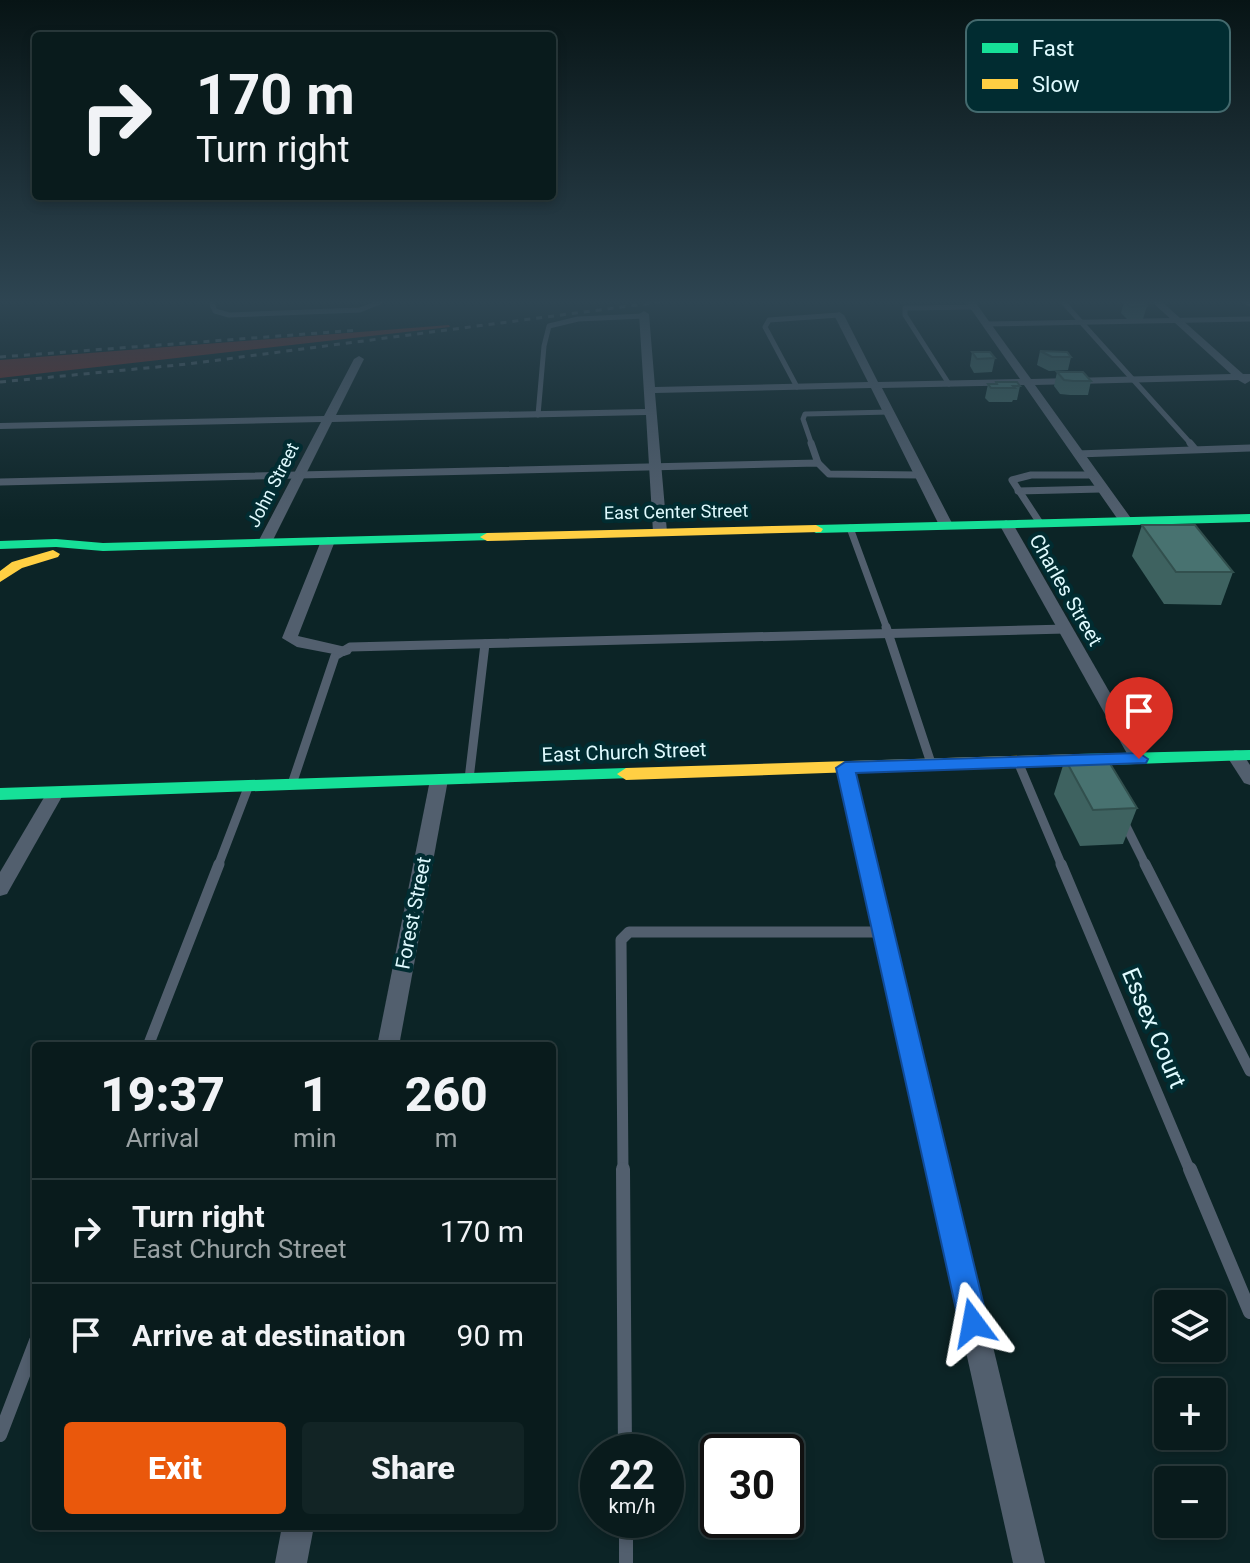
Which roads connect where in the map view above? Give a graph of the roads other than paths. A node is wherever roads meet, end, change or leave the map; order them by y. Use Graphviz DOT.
graph roads {
  1 [pos="350,375"];
  2 [pos="541,375"];
  3 [pos="647,375"];
  4 [pos="791,375"];
  5 [pos="870,375"];
  6 [pos="943,375"];
  7 [pos="1021,375"];
  8 [pos="1129,375"];
  9 [pos="1134,380"];
  10 [pos="1247,380"];
  11 [pos="1026,382"];
  12 [pos="949,384"];
  13 [pos="876,386"];
  14 [pos="797,387"];
  15 [pos="648,390"];
  16 [pos="649,412"];
  17 [pos="890,412"];
  18 [pos="538,415"];
  19 [pos="326,420"];
  20 [pos="0,426"];
  21 [pos="1250,448"];
  22 [pos="1195,449"];
  23 [pos="1077,454"];
  24 [pos="818,463"];
  25 [pos="654,467"];
  26 [pos="298,475"];
  27 [pos="920,475"];
  28 [pos="1091,475"];
  29 [pos="0,482"];
  30 [pos="1101,489"];
  31 [pos="1018,491"];
  32 [pos="1250,518"];
  33 [pos="1126,521"];
  34 [pos="1040,523"];
  35 [pos="1006,524"];
  36 [pos="946,525"];
  37 [pos="850,528"];
  38 [pos="660,532"];
  39 [pos="328,541"];
  40 [pos="265,542"];
  41 [pos="0,545"];
  42 [pos="103,547"];
  43 [pos="2,573"];
  44 [pos="1066,629"];
  45 [pos="888,632"];
  46 [pos="485,644"];
  47 [pos="344,651"];
  48 [pos="1243,755"];
  49 [pos="1139,759"];
  50 [pos="1018,762"];
  51 [pos="932,766"];
  52 [pos="845,768"];
  53 [pos="469,779"];
  54 [pos="1250,779"];
  55 [pos="439,780"];
  56 [pos="292,784"];
  57 [pos="249,785"];
  58 [pos="55,793"];
  59 [pos="0,794"];
  60 [pos="1114,802"];
  61 [pos="0,889"];
  62 [pos="883,932"];
  63 [pos="150,1042"];
  64 [pos="389,1042"];
  65 [pos="1250,1071"];
  66 [pos="1250,1312"];
  67 [pos="32,1351"];
  68 [pos="625,1434"];
  69 [pos="0,1435"];
  70 [pos="297,1530"];
  71 [pos="626,1538"];
  72 [pos="291,1563"];
  73 [pos="626,1563"];
  74 [pos="1029,1563"];
  1 -- 19 [label="street, John Street"];
  2 -- 18 [label="lane"];
  3 -- 15 [label="street"];
  4 -- 14 [label="lane"];
  5 -- 13 [label="street"];
  6 -- 12 [label="lane"];
  7 -- 11 [label="street"];
  8 -- 9 [label="lane"];
  9 -- 10 [label="street"];
  9 -- 11 [label="street"];
  9 -- 22 [label="lane"];
  11 -- 12 [label="street"];
  11 -- 23 [label="street"];
  12 -- 13 [label="street"];
  13 -- 14 [label="street"];
  13 -- 17 [label="street"];
  14 -- 15 [label="street"];
  15 -- 16 [label="street"];
  16 -- 18 [label="street"];
  16 -- 25 [label="street"];
  17 -- 24 [label="lane"];
  17 -- 27 [label="street"];
  18 -- 19 [label="street"];
  19 -- 20 [label="street"];
  19 -- 26 [label="street, John Street"];
  21 -- 22 [label="lane"];
  22 -- 23 [label="lane"];
  23 -- 28 [label="street"];
  24 -- 25 [label="lane"];
  24 -- 27 [label="lane"];
  25 -- 26 [label="lane"];
  25 -- 38 [label="street"];
  26 -- 29 [label="lane"];
  26 -- 40 [label="street, John Street"];
  27 -- 36 [label="street"];
  28 -- 30 [label="street"];
  28 -- 31 [label="lane"];
  30 -- 31 [label="lane"];
  30 -- 33 [label="street"];
  31 -- 34 [label="lane"];
  32 -- 33 [label="main road, East Center Street"];
  33 -- 34 [label="main road, East Center Street"];
  34 -- 35 [label="main road, East Center Street"];
  35 -- 36 [label="main road, East Center Street"];
  35 -- 44 [label="street, Charles Street"];
  36 -- 37 [label="main road, East Center Street"];
  37 -- 38 [label="main road, East Center Street"];
  37 -- 45 [label="lane"];
  38 -- 39 [label="main road, East Center Street"];
  39 -- 40 [label="main road, East Center Street"];
  39 -- 47 [label="street"];
  40 -- 42 [label="main road, East Center Street"];
  41 -- 42 [label="main road, East Center Street"];
  42 -- 43 [label="main road, East Center Street"];
  44 -- 45 [label="lane"];
  44 -- 49 [label="street, Charles Street"];
  45 -- 46 [label="lane"];
  45 -- 51 [label="lane"];
  46 -- 47 [label="lane"];
  46 -- 53 [label="lane"];
  47 -- 56 [label="lane"];
  48 -- 49 [label="main road, East Church Street"];
  48 -- 54 [label="street"];
  49 -- 50 [label="main road, East Church Street"];
  50 -- 51 [label="main road, East Church Street"];
  50 -- 66 [label="lane, Essex Court"];
  51 -- 52 [label="main road, East Church Street"];
  52 -- 53 [label="main road, East Church Street"];
  52 -- 62 [label="street"];
  53 -- 55 [label="main road, East Church Street"];
  55 -- 56 [label="main road, East Church Street"];
  55 -- 64 [label="street, Forest Street"];
  56 -- 57 [label="main road, East Church Street"];
  57 -- 58 [label="main road, East Church Street"];
  57 -- 63 [label="lane"];
  58 -- 59 [label="main road, East Church Street"];
  58 -- 61 [label="street"];
  60 -- 65 [label="lane"];
  62 -- 68 [label="lane"];
  62 -- 74 [label="street"];
  67 -- 69 [label="lane"];
  70 -- 72 [label="street"];
  71 -- 73 [label="lane"];
}
